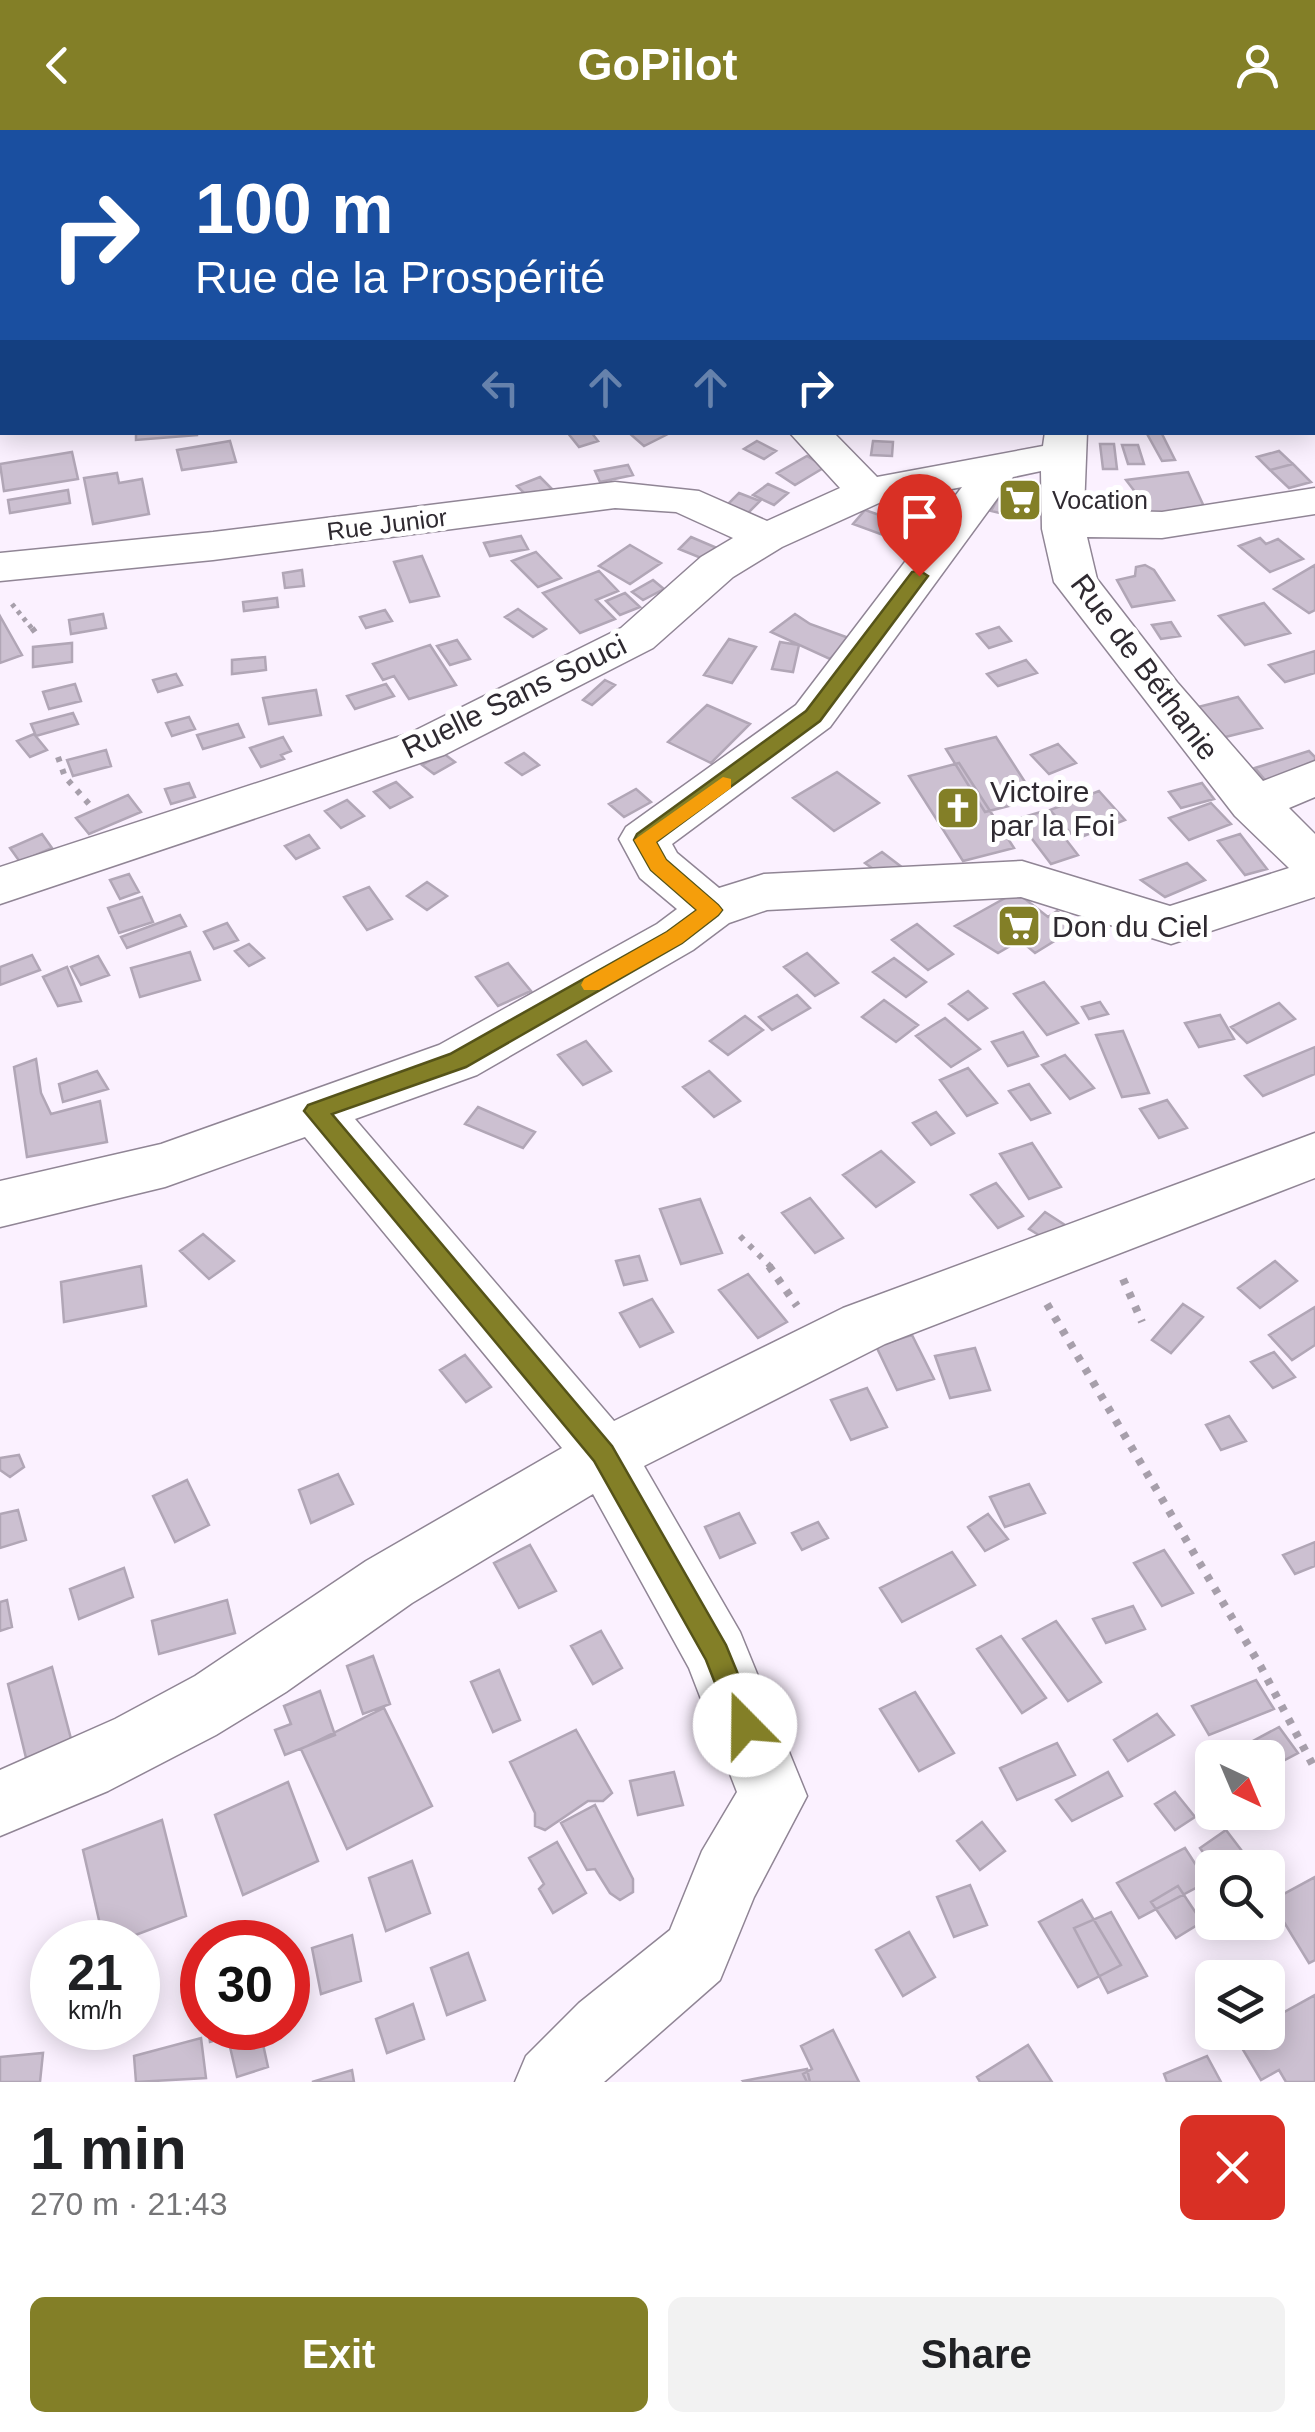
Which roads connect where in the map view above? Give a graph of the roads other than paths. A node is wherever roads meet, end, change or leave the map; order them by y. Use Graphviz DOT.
graph roads {
  1 [pos="812,435"];
  2 [pos="1064,444"];
  3 [pos="1001,464"];
  4 [pos="867,492"];
  5 [pos="1315,501"];
  6 [pos="1066,523"];
  7 [pos="767,537"];
  8 [pos="2,571"];
  9 [pos="1315,778"];
  10 [pos="1252,804"];
  11 [pos="1315,864"];
  12 [pos="1315,878"];
  13 [pos="0,886"];
  14 [pos="711,910"];
  15 [pos="316,1111"];
  16 [pos="1315,1155"];
  17 [pos="0,1204"];
  18 [pos="603,1454"];
  19 [pos="0,1803"];
  20 [pos="552,2082"];
  1 -- 4 [label="street"];
  2 -- 3 [label="street, Ruelle Sans Souci"];
  2 -- 6 [label="street, Rue de Béthanie"];
  3 -- 4 [label="street, Ruelle Sans Souci"];
  3 -- 14 [label="street"];
  4 -- 7 [label="street, Ruelle Sans Souci"];
  5 -- 6 [label="street"];
  6 -- 10 [label="street, Rue de Béthanie"];
  7 -- 8 [label="street, Rue Junior"];
  7 -- 13 [label="street, Ruelle Sans Souci"];
  9 -- 10 [label="street"];
  10 -- 11 [label="street, Rue de Béthanie"];
  12 -- 14 [label="street"];
  14 -- 15 [label="street"];
  15 -- 17 [label="street"];
  15 -- 18 [label="street"];
  16 -- 18 [label="street"];
  18 -- 19 [label="street"];
  18 -- 20 [label="street"];
}
